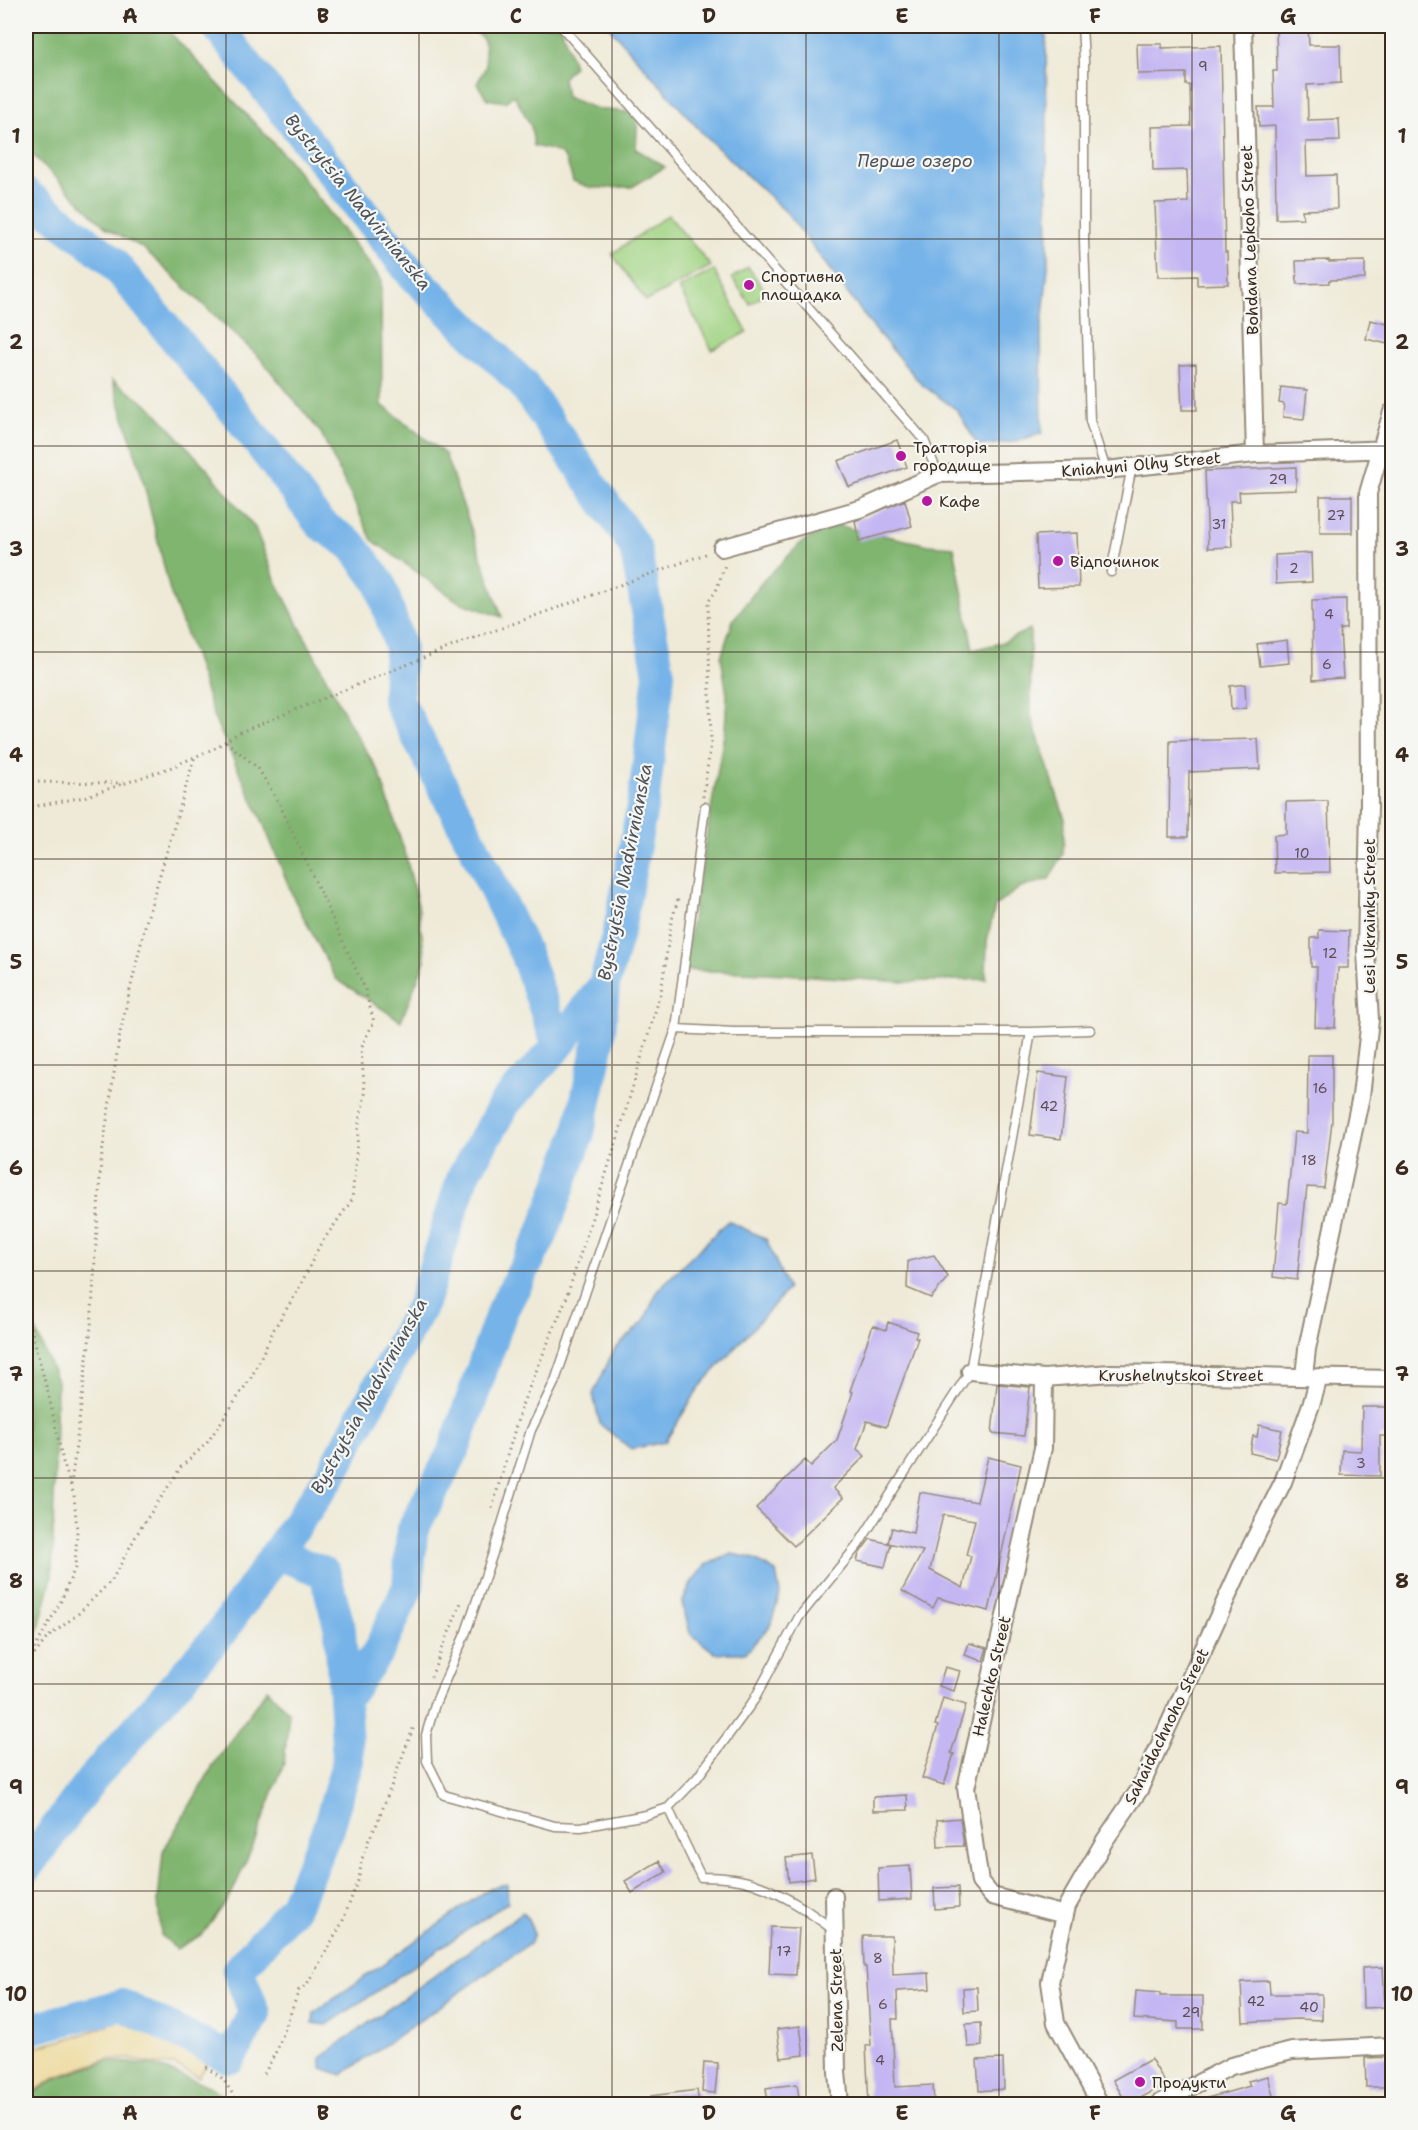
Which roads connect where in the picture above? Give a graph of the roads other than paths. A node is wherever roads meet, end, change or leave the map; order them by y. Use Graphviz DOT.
graph roads {
  1 [pos="561,26"];
  2 [pos="1082,26"];
  3 [pos="1243,26"];
  4 [pos="1392,412"];
  5 [pos="1386,450"];
  6 [pos="1255,454"];
  7 [pos="1132,466"];
  8 [pos="1106,470"];
  9 [pos="938,474"];
  10 [pos="724,555"];
  11 [pos="1111,572"];
  12 [pos="703,807"];
  13 [pos="676,1029"];
  14 [pos="1090,1030"];
  15 [pos="1031,1032"];
  16 [pos="970,1371"];
  17 [pos="1311,1377"];
  18 [pos="1044,1378"];
  19 [pos="1392,1379"];
  20 [pos="668,1808"];
  21 [pos="834,1896"];
  22 [pos="1065,1916"];
  23 [pos="835,1931"];
  24 [pos="1392,2046"];
  25 [pos="840,2104"];
  26 [pos="1100,2104"];
  27 [pos="1158,2104"];
  1 -- 9 [label="lane"];
  2 -- 8 [label="lane"];
  3 -- 6 [label="street, Bohdana Lepkoho Street"];
  4 -- 5 [label="street, Lesi Ukrainky Street"];
  5 -- 6 [label="street, Kniahyni Olhy Street"];
  5 -- 17 [label="street, Lesi Ukrainky Street"];
  6 -- 7 [label="street, Kniahyni Olhy Street"];
  7 -- 8 [label="street, Kniahyni Olhy Street"];
  7 -- 11 [label="lane"];
  8 -- 9 [label="street, Kniahyni Olhy Street"];
  9 -- 10 [label="street, Kniahyni Olhy Street"];
  12 -- 13 [label="lane"];
  13 -- 15 [label="lane"];
  13 -- 20 [label="lane"];
  14 -- 15 [label="lane"];
  15 -- 16 [label="lane"];
  16 -- 18 [label="street, Krushelnytskoi Street"];
  16 -- 20 [label="lane"];
  17 -- 18 [label="street, Krushelnytskoi Street"];
  17 -- 19 [label="street, Krushelnytskoi Street"];
  17 -- 22 [label="street, Sahaidachnoho Street"];
  18 -- 22 [label="street, Halechko Street"];
  20 -- 23 [label="lane"];
  21 -- 23 [label="street, Zelena Street"];
  22 -- 26 [label="street, Sahaidachnoho Street"];
  23 -- 25 [label="street, Zelena Street"];
  24 -- 27 [label="street"];
}
